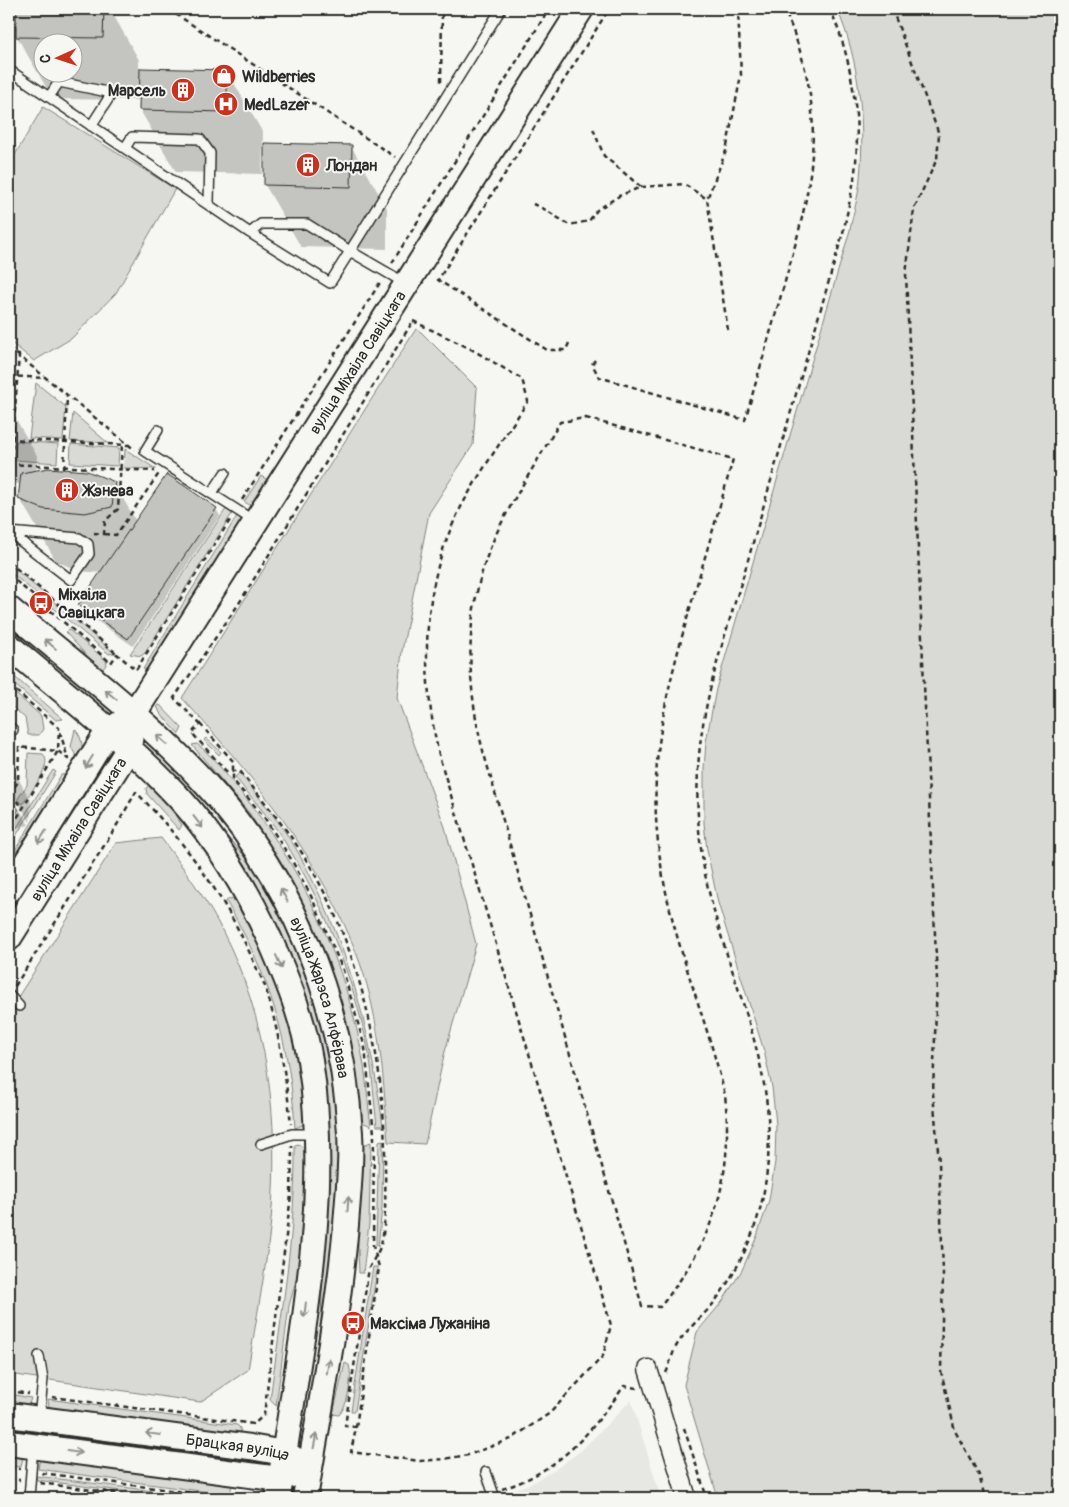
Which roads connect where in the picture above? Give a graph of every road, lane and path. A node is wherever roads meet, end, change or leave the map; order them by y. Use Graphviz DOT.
graph roads {
  1 [pos="168,9"];
  2 [pos="442,9"];
  3 [pos="501,9"];
  4 [pos="550,9"];
  5 [pos="581,9"];
  6 [pos="609,9"];
  7 [pos="738,9"];
  8 [pos="784,9"];
  9 [pos="830,9"];
  10 [pos="892,9"];
  11 [pos="9,70"];
  12 [pos="49,97"];
  13 [pos="441,106"];
  14 [pos="91,126"];
  15 [pos="592,126"];
  16 [pos="125,148"];
  17 [pos="404,164"];
  18 [pos="641,187"];
  19 [pos="707,199"];
  20 [pos="209,204"];
  21 [pos="532,204"];
  22 [pos="250,233"];
  23 [pos="350,251"];
  24 [pos="386,272"];
  25 [pos="407,284"];
  26 [pos="728,330"];
  27 [pos="570,343"];
  28 [pos="9,348"];
  29 [pos="9,354"];
  30 [pos="19,355"];
  31 [pos="595,360"];
  32 [pos="9,376"];
  33 [pos="16,376"];
  34 [pos="46,378"];
  35 [pos="67,396"];
  36 [pos="158,430"];
  37 [pos="10,439"];
  38 [pos="66,442"];
  39 [pos="122,445"];
  40 [pos="129,445"];
  41 [pos="142,456"];
  42 [pos="733,459"];
  43 [pos="9,464"];
  44 [pos="155,466"];
  45 [pos="64,468"];
  46 [pos="121,470"];
  47 [pos="161,471"];
  48 [pos="225,473"];
  49 [pos="9,488"];
  50 [pos="212,492"];
  51 [pos="9,513"];
  52 [pos="246,515"];
  53 [pos="19,523"];
  54 [pos="9,531"];
  55 [pos="86,533"];
  56 [pos="104,534"];
  57 [pos="9,562"];
  58 [pos="9,575"];
  59 [pos="9,609"];
  60 [pos="9,646"];
  61 [pos="117,654"];
  62 [pos="9,685"];
  63 [pos="174,698"];
  64 [pos="133,715"];
  65 [pos="59,728"];
  66 [pos="108,731"];
  67 [pos="14,743"];
  68 [pos="19,747"];
  69 [pos="129,748"];
  70 [pos="58,751"];
  71 [pos="9,795"];
  72 [pos="24,807"];
  73 [pos="9,831"];
  74 [pos="9,890"];
  75 [pos="9,938"];
  76 [pos="9,995"];
  77 [pos="19,1006"];
  78 [pos="365,1048"];
  79 [pos="292,1134"];
  80 [pos="318,1134"];
  81 [pos="261,1144"];
  82 [pos="381,1244"];
  83 [pos="376,1255"];
  84 [pos="39,1356"];
  85 [pos="648,1369"];
  86 [pos="666,1374"];
  87 [pos="9,1391"];
  88 [pos="640,1397"];
  89 [pos="40,1407"];
  90 [pos="9,1414"];
  91 [pos="356,1427"];
  92 [pos="684,1427"];
  93 [pos="9,1443"];
  94 [pos="33,1446"];
  95 [pos="284,1453"];
  96 [pos="9,1468"];
  97 [pos="310,1468"];
  98 [pos="30,1471"];
  99 [pos="486,1472"];
  100 [pos="9,1479"];
  101 [pos="31,1482"];
  102 [pos="279,1489"];
  103 [pos="494,1495"];
  104 [pos="29,1498"];
  105 [pos="152,1498"];
  106 [pos="229,1498"];
  107 [pos="305,1498"];
  108 [pos="344,1498"];
  109 [pos="373,1498"];
  110 [pos="467,1498"];
  111 [pos="687,1498"];
  112 [pos="707,1498"];
  113 [pos="985,1498"];
  1 -- 17 [label="path"];
  2 -- 13 [label="path"];
  3 -- 13 [label="lane"];
  4 -- 24 [label="path"];
  5 -- 25 [label="main road, вуліца Міхаіла Савіцкага"];
  6 -- 27 [label="path"];
  7 -- 19 [label="path"];
  8 -- 31 [label="path"];
  9 -- 86 [label="path"];
  10 -- 113 [label="path"];
  11 -- 12 [label="lane"];
  12 -- 14 [label="lane"];
  12 -- 14 [label="lane"];
  13 -- 17 [label="lane"];
  14 -- 16 [label="lane"];
  15 -- 18 [label="path"];
  16 -- 20 [label="lane"];
  16 -- 20 [label="lane"];
  17 -- 23 [label="lane"];
  18 -- 19 [label="path"];
  18 -- 21 [label="path"];
  19 -- 26 [label="path"];
  20 -- 22 [label="lane"];
  22 -- 23 [label="lane"];
  22 -- 23 [label="lane"];
  23 -- 24 [label="lane"];
  24 -- 25 [label="lane"];
  24 -- 52 [label="path"];
  25 -- 52 [label="main road, вуліца Міхаіла Савіцкага"];
  28 -- 30 [label="path"];
  29 -- 30 [label="path"];
  30 -- 33 [label="path"];
  30 -- 34 [label="path"];
  32 -- 33 [label="path"];
  33 -- 34 [label="path"];
  33 -- 37 [label="path"];
  34 -- 35 [label="path"];
  35 -- 38 [label="path"];
  35 -- 40 [label="path"];
  36 -- 50 [label="lane"];
  37 -- 38 [label="path"];
  37 -- 43 [label="path"];
  38 -- 39 [label="path"];
  38 -- 45 [label="path"];
  39 -- 40 [label="path"];
  39 -- 46 [label="path"];
  40 -- 41 [label="path"];
  42 -- 42 [label="path"];
  43 -- 45 [label="path"];
  43 -- 49 [label="path"];
  44 -- 47 [label="path"];
  45 -- 46 [label="path"];
  46 -- 47 [label="path"];
  46 -- 56 [label="path"];
  47 -- 56 [label="path"];
  48 -- 50 [label="lane"];
  50 -- 52 [label="lane"];
  51 -- 53 [label="path"];
  52 -- 61 [label="path"];
  52 -- 64 [label="main road, вуліца Міхаіла Савіцкага"];
  54 -- 54 [label="lane"];
  55 -- 56 [label="path"];
  57 -- 61 [label="path"];
  58 -- 61 [label="path"];
  64 -- 59 [label="main road, вуліца Жарэса Алфёрава, one-way"];
  60 -- 66 [label="main road, вуліца Жарэса Алфёрава"];
  62 -- 65 [label="path"];
  63 -- 91 [label="path"];
  64 -- 66 [label="main road, вуліца Міхаіла Савіцкага"];
  64 -- 69 [label="main road, вуліца Міхаіла Савіцкага"];
  97 -- 64 [label="main road, вуліца Жарэса Алфёрава, one-way"];
  65 -- 70 [label="path"];
  65 -- 70 [label="path"];
  66 -- 69 [label="main road, вуліца Жарэса Алфёрава"];
  66 -- 74 [label="main road, вуліца Міхаіла Савіцкага, one-way"];
  67 -- 68 [label="path"];
  68 -- 70 [label="path"];
  68 -- 71 [label="path"];
  69 -- 75 [label="main road, вуліца Міхаіла Савіцкага"];
  69 -- 80 [label="main road, вуліца Жарэса Алфёрава, one-way"];
  70 -- 72 [label="path"];
  71 -- 72 [label="path"];
  72 -- 73 [label="path"];
  76 -- 77 [label="lane"];
  76 -- 79 [label="path"];
  78 -- 83 [label="path"];
  79 -- 80 [label="lane"];
  79 -- 81 [label="lane"];
  79 -- 89 [label="path"];
  80 -- 95 [label="main road, вуліца Жарэса Алфёрава, one-way"];
  82 -- 83 [label="path"];
  83 -- 91 [label="path"];
  83 -- 91 [label="path"];
  84 -- 89 [label="lane"];
  85 -- 111 [label="street"];
  87 -- 89 [label="path"];
  88 -- 103 [label="path"];
  89 -- 90 [label="main road, Брацкая вуліца"];
  95 -- 89 [label="main road, Брацкая вуліца, one-way"];
  92 -- 112 [label="path"];
  93 -- 94 [label="main road, Брацкая вуліца"];
  94 -- 98 [label="lane"];
  94 -- 102 [label="main road, Брацкая вуліца, one-way"];
  95 -- 97 [label="main road, Брацкая вуліца"];
  95 -- 102 [label="main road, вуліца Жарэса Алфёрава"];
  96 -- 98 [label="path"];
  97 -- 102 [label="main road, Брацкая вуліца"];
  97 -- 107 [label="main road, вуліца Жарэса Алфёрава"];
  98 -- 101 [label="lane"];
  98 -- 106 [label="path"];
  99 -- 103 [label="lane"];
  100 -- 101 [label="path"];
  101 -- 104 [label="lane"];
  101 -- 105 [label="path"];
  103 -- 110 [label="path"];
  108 -- 109 [label="path"];
}
